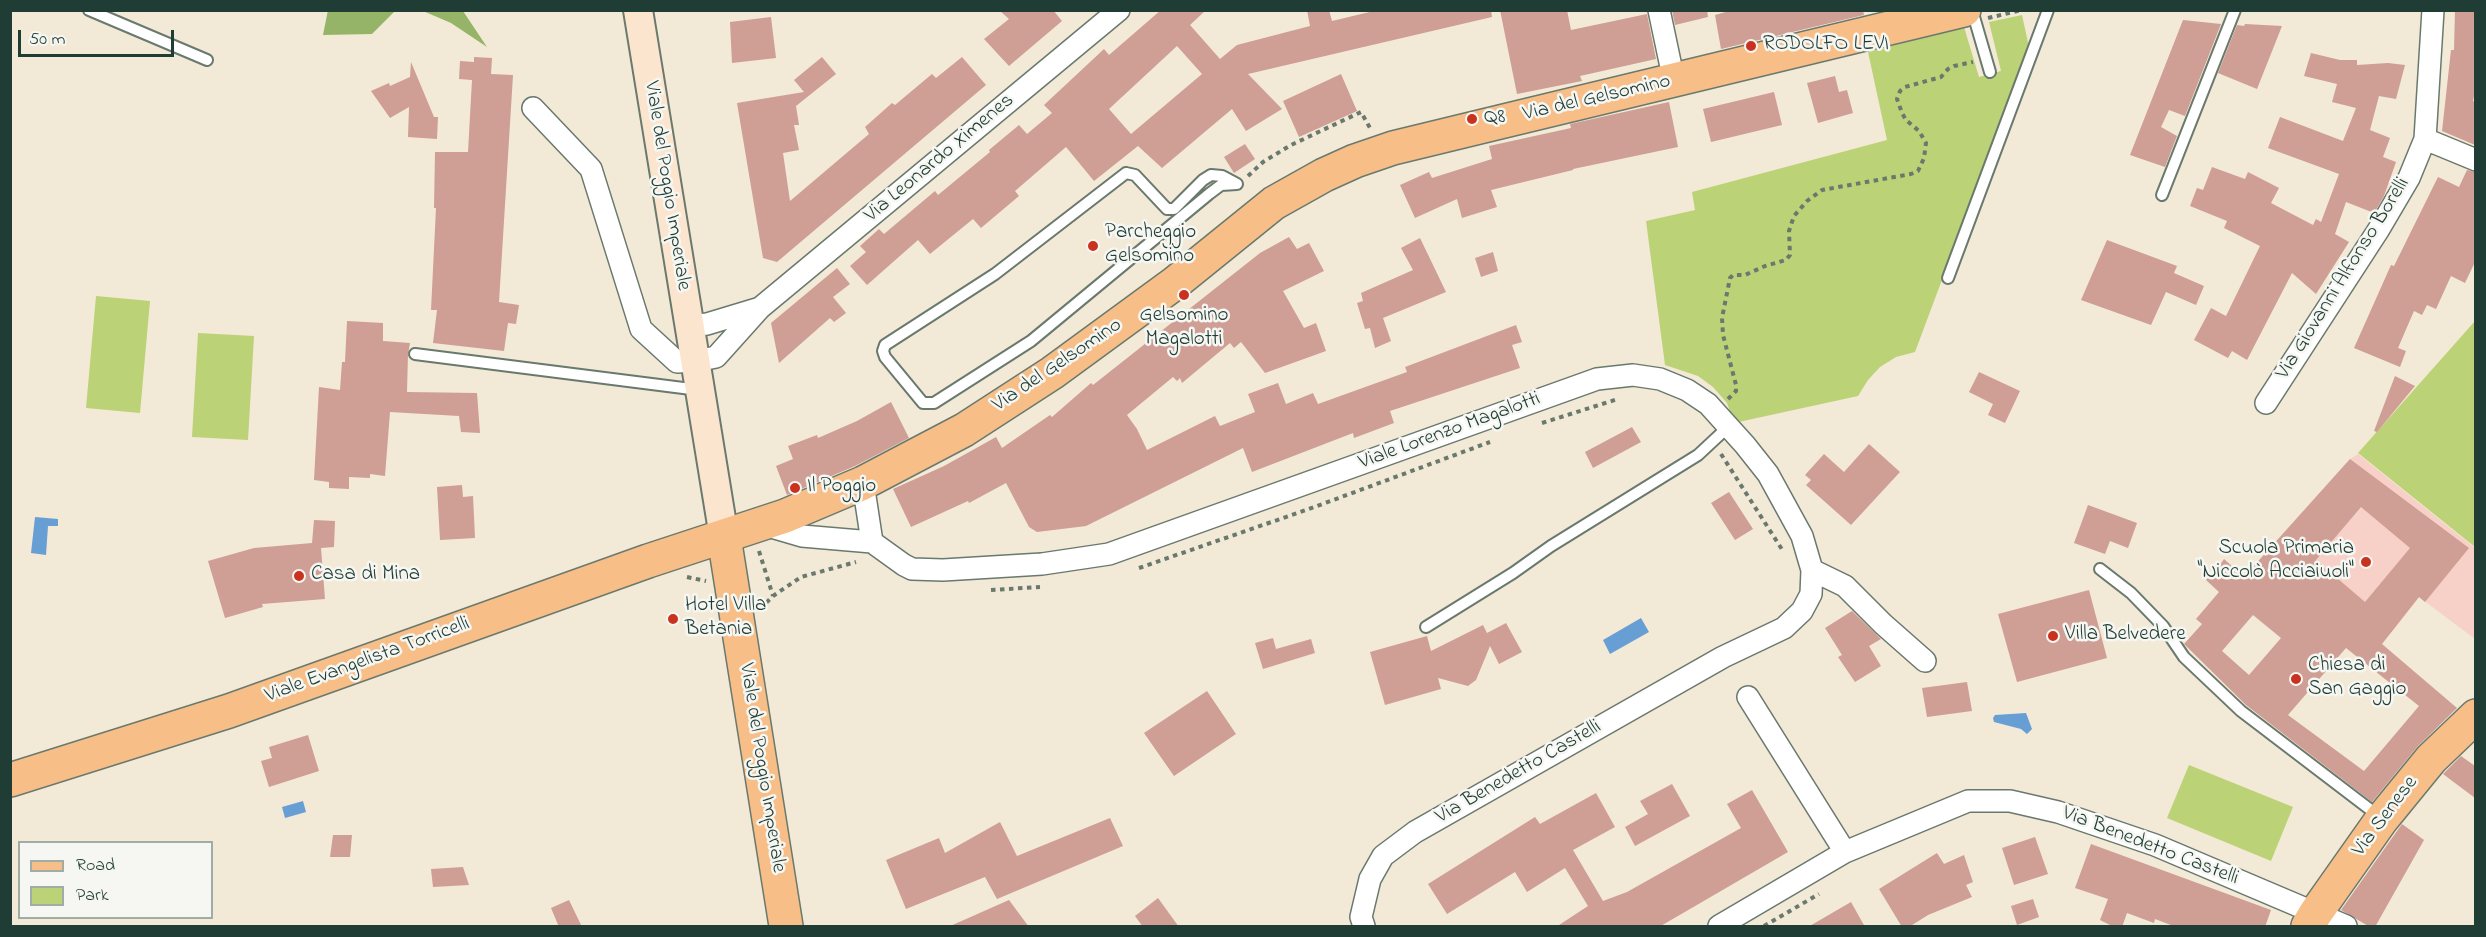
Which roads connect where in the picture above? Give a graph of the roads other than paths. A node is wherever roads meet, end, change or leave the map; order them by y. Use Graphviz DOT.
graph roads {
  1 [pos="89,10"];
  2 [pos="638,10"];
  3 [pos="1119,10"];
  4 [pos="1659,10"];
  5 [pos="2048,10"];
  6 [pos="2235,10"];
  7 [pos="2433,10"];
  8 [pos="1970,14"];
  9 [pos="207,60"];
  10 [pos="1990,72"];
  11 [pos="1674,81"];
  12 [pos="533,108"];
  13 [pos="2426,139"];
  14 [pos="2475,160"];
  15 [pos="2162,195"];
  16 [pos="1948,278"];
  17 [pos="760,308"];
  18 [pos="689,326"];
  19 [pos="415,354"];
  20 [pos="885,357"];
  21 [pos="696,361"];
  22 [pos="702,390"];
  23 [pos="2266,403"];
  24 [pos="1728,427"];
  25 [pos="863,483"];
  26 [pos="745,529"];
  27 [pos="875,544"];
  28 [pos="2100,569"];
  29 [pos="1812,570"];
  30 [pos="1426,627"];
  31 [pos="1723,657"];
  32 [pos="1925,661"];
  33 [pos="1748,697"];
  34 [pos="2475,716"];
  35 [pos="10,780"];
  36 [pos="2382,819"];
  37 [pos="1845,852"];
  38 [pos="2312,920"];
  39 [pos="786,927"];
  40 [pos="1364,927"];
  41 [pos="1719,927"];
  42 [pos="2346,927"];
  1 -- 9 [label="lane"];
  2 -- 18 [label="street, Viale del Poggio Imperiale"];
  3 -- 17 [label="street, Via Leonardo Ximenes"];
  4 -- 11 [label="street"];
  5 -- 16 [label="lane"];
  6 -- 15 [label="lane"];
  7 -- 13 [label="street, Via Giovanni Alfonso Borelli"];
  8 -- 10 [label="lane"];
  8 -- 11 [label="main road, Via del Gelsomino"];
  11 -- 25 [label="main road, Via del Gelsomino"];
  12 -- 21 [label="street"];
  13 -- 14 [label="street"];
  13 -- 23 [label="street, Via Giovanni Alfonso Borelli"];
  17 -- 18 [label="street, Via Leonardo Ximenes"];
  17 -- 21 [label="street, Via Leonardo Ximenes"];
  18 -- 21 [label="street, Viale del Poggio Imperiale"];
  19 -- 22 [label="lane"];
  20 -- 20 [label="lane"];
  21 -- 22 [label="street, Viale del Poggio Imperiale"];
  22 -- 26 [label="street, Viale del Poggio Imperiale"];
  24 -- 27 [label="street, Viale Lorenzo Magalotti"];
  24 -- 29 [label="street, Viale Lorenzo Magalotti"];
  24 -- 30 [label="lane"];
  25 -- 26 [label="main road, Via del Gelsomino"];
  25 -- 27 [label="street"];
  26 -- 27 [label="street"];
  26 -- 35 [label="main road, Viale Evangelista Torricelli"];
  26 -- 39 [label="main road, Viale del Poggio Imperiale"];
  28 -- 36 [label="lane"];
  29 -- 31 [label="street, Viale Lorenzo Magalotti"];
  29 -- 32 [label="street"];
  31 -- 40 [label="street, Via Benedetto Castelli"];
  33 -- 37 [label="street"];
  34 -- 36 [label="main road, Via Senese"];
  36 -- 38 [label="main road, Via Senese"];
  37 -- 38 [label="street, Via Benedetto Castelli"];
  37 -- 41 [label="street, Via Benedetto Castelli"];
  38 -- 42 [label="street, Via Benedetto Castelli"];
}
